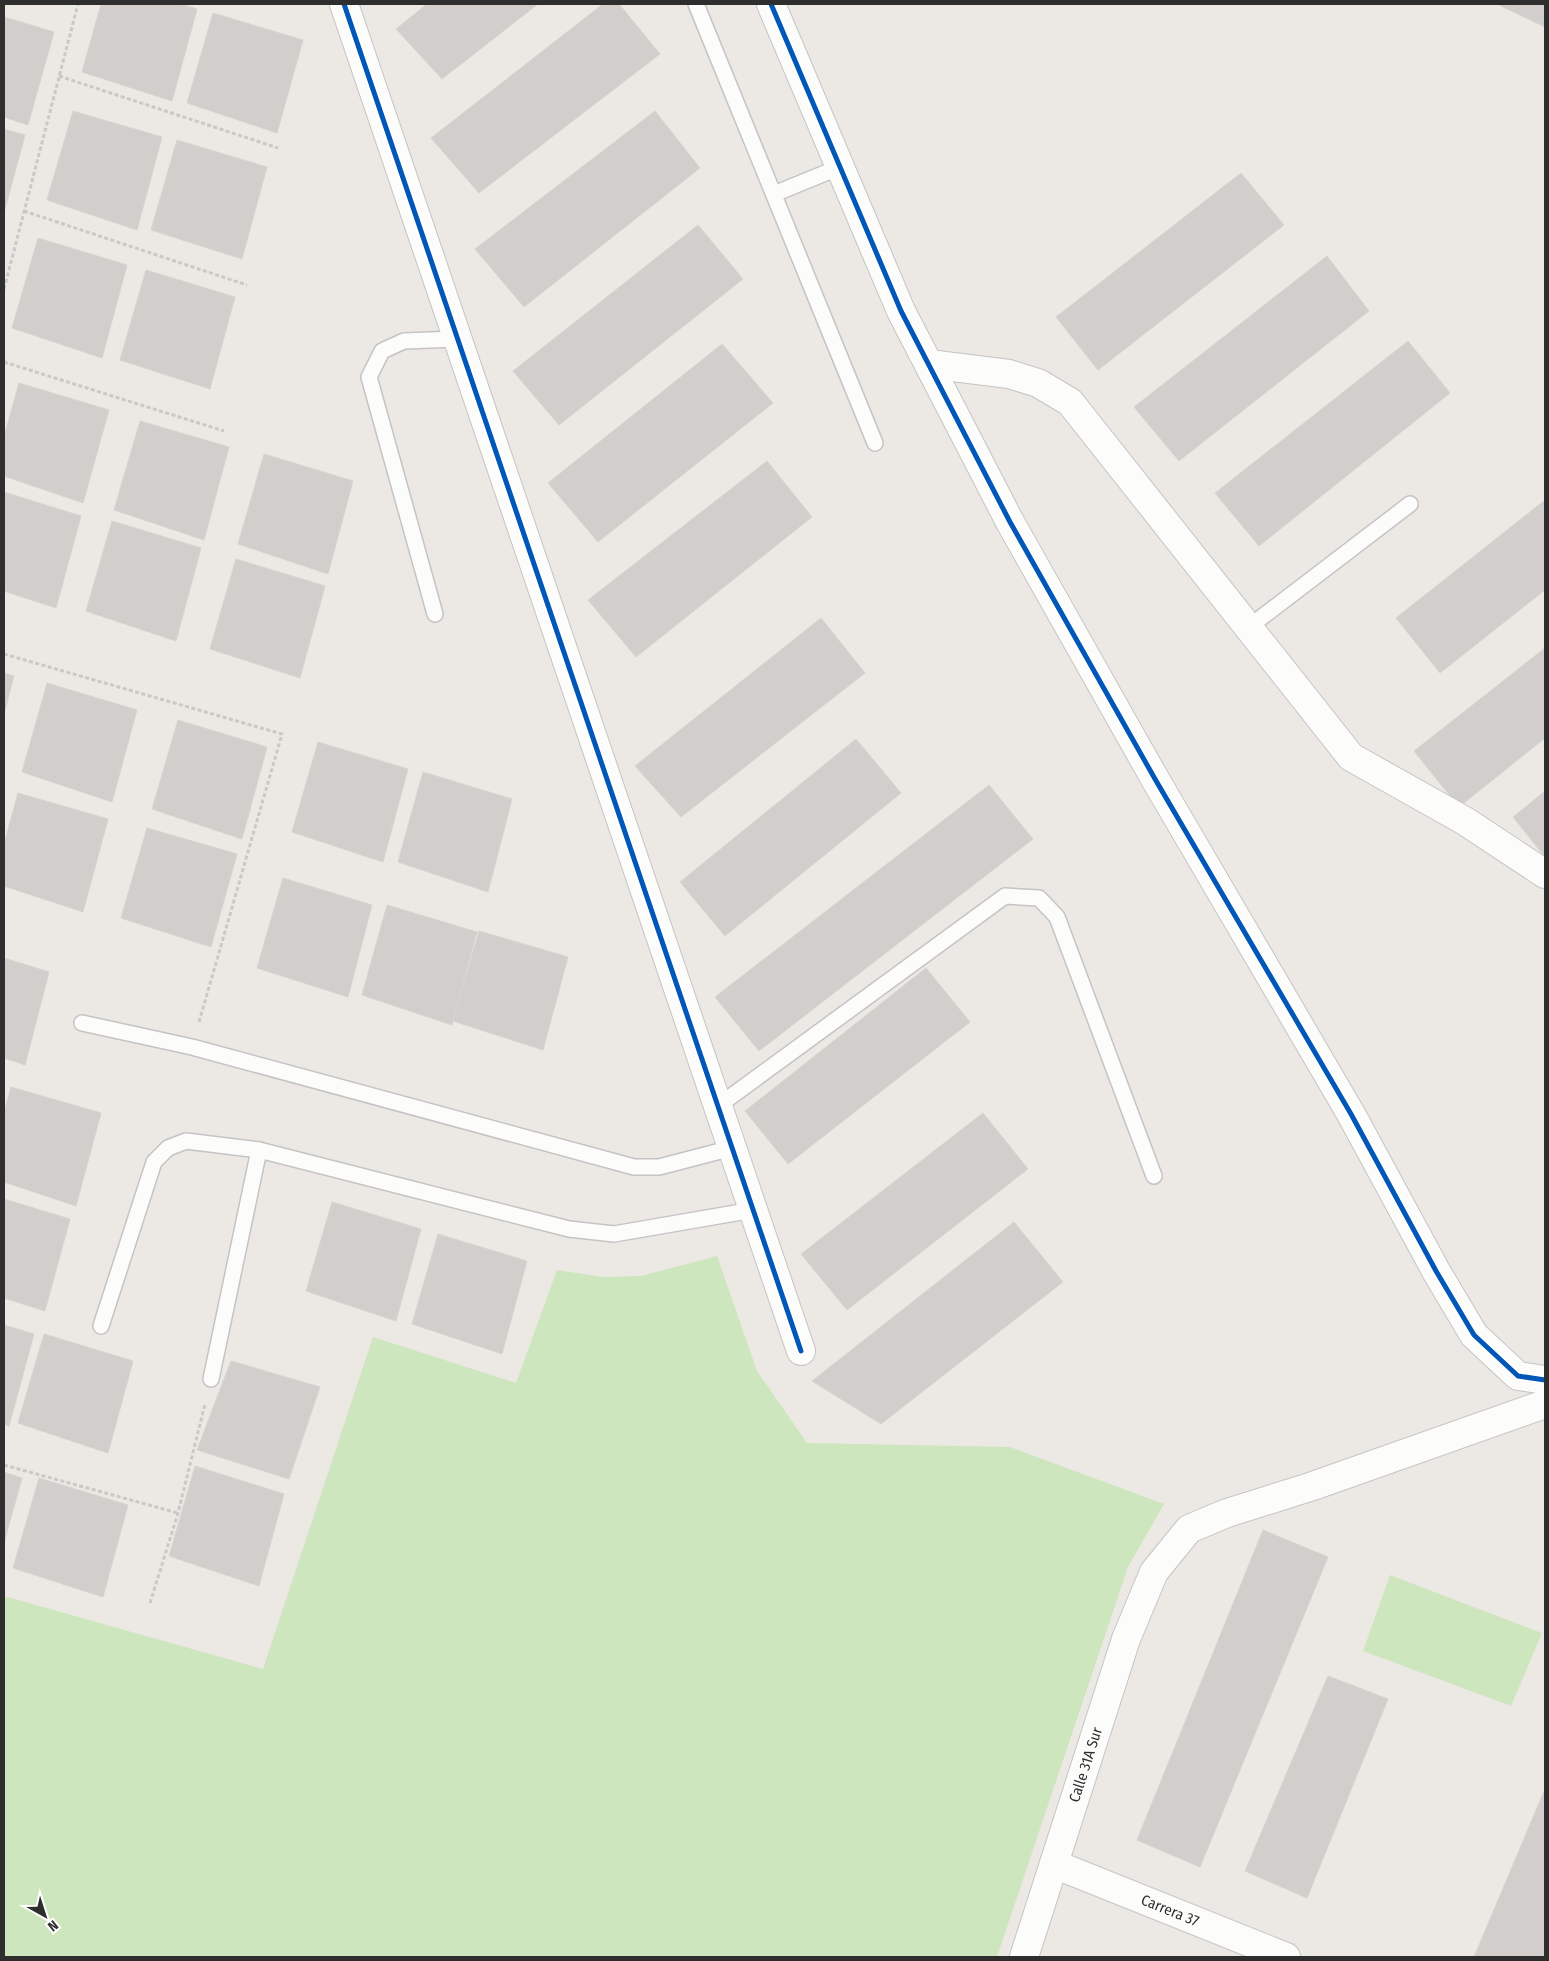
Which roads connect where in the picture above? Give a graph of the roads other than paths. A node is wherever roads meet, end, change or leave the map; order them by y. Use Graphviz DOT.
graph roads {
  1 [pos="344,4"];
  2 [pos="696,4"];
  3 [pos="772,4"];
  4 [pos="840,167"];
  5 [pos="774,194"];
  6 [pos="456,339"];
  7 [pos="929,364"];
  8 [pos="875,442"];
  9 [pos="1410,504"];
  10 [pos="435,614"];
  11 [pos="1249,627"];
  12 [pos="1545,874"];
  13 [pos="82,1023"];
  14 [pos="718,1106"];
  15 [pos="732,1148"];
  16 [pos="259,1150"];
  17 [pos="1154,1176"];
  18 [pos="753,1210"];
  19 [pos="101,1326"];
  20 [pos="801,1351"];
  21 [pos="211,1379"];
  22 [pos="1545,1380"];
  23 [pos="1545,1404"];
  24 [pos="1054,1864"];
  25 [pos="1024,1957"];
  26 [pos="1286,1957"];
  1 -- 6 [label="street"];
  2 -- 5 [label="lane"];
  3 -- 4 [label="street"];
  4 -- 5 [label="lane"];
  4 -- 7 [label="street"];
  5 -- 8 [label="lane"];
  6 -- 10 [label="lane"];
  6 -- 14 [label="street"];
  7 -- 11 [label="street"];
  7 -- 22 [label="street"];
  9 -- 11 [label="lane"];
  11 -- 12 [label="street"];
  13 -- 15 [label="lane"];
  14 -- 15 [label="street"];
  14 -- 17 [label="lane"];
  15 -- 18 [label="street"];
  16 -- 18 [label="lane"];
  16 -- 19 [label="lane"];
  16 -- 21 [label="lane"];
  18 -- 20 [label="street"];
  23 -- 24 [label="street, Calle 31A Sur"];
  24 -- 25 [label="street, Calle 31A Sur"];
  24 -- 26 [label="street, Carrera 37"];
}
